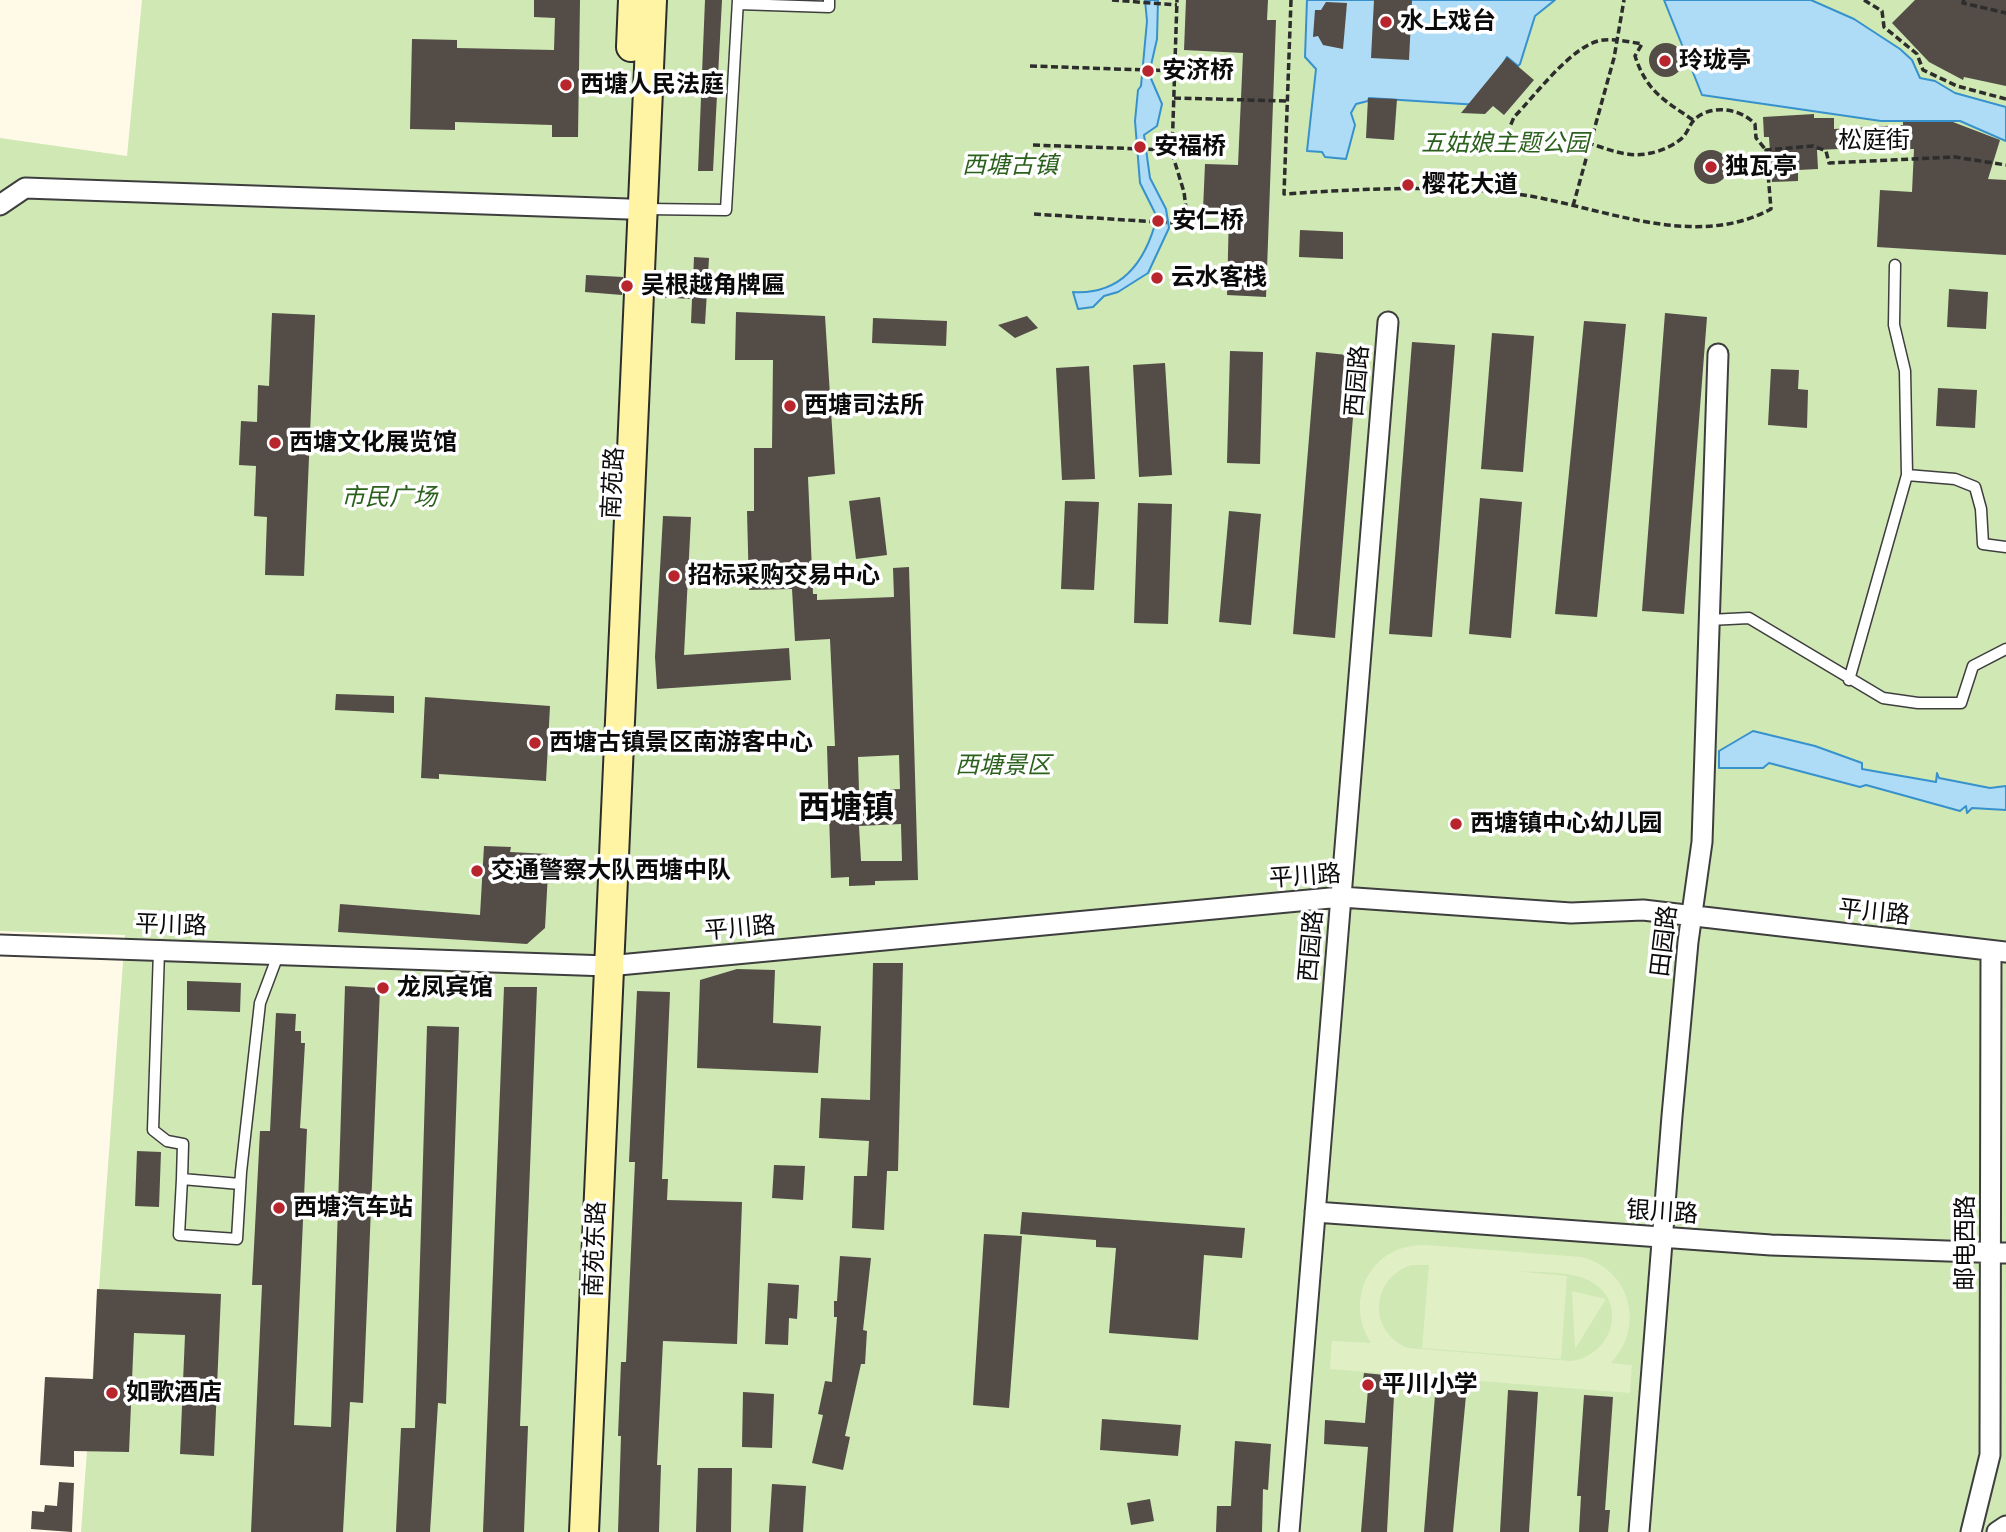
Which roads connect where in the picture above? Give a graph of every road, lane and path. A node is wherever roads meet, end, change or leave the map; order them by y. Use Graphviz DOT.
graph roads {
  1 [pos="633,0"];
  2 [pos="652,0"];
  3 [pos="1112,0"];
  4 [pos="1291,0"];
  5 [pos="1624,0"];
  6 [pos="1864,0"];
  7 [pos="1964,0"];
  8 [pos="738,2"];
  9 [pos="1177,2"];
  10 [pos="829,3"];
  11 [pos="2006,13"];
  12 [pos="1617,41"];
  13 [pos="1030,66"];
  14 [pos="1175,71"];
  15 [pos="1174,99"];
  16 [pos="2006,99"];
  17 [pos="1287,101"];
  18 [pos="1693,120"];
  19 [pos="1591,144"];
  20 [pos="1032,145"];
  21 [pos="1172,150"];
  22 [pos="1766,150"];
  23 [pos="2006,165"];
  24 [pos="0,205"];
  25 [pos="1573,206"];
  26 [pos="635,209"];
  27 [pos="1034,215"];
  28 [pos="1895,265"];
  29 [pos="1388,322"];
  30 [pos="1718,354"];
  31 [pos="1907,475"];
  32 [pos="2006,547"];
  33 [pos="1709,620"];
  34 [pos="2006,649"];
  35 [pos="1849,680"];
  36 [pos="1341,897"];
  37 [pos="1693,916"];
  38 [pos="0,945"];
  39 [pos="159,951"];
  40 [pos="1999,951"];
  41 [pos="278,955"];
  42 [pos="600,966"];
  43 [pos="182,1179"];
  44 [pos="240,1184"];
  45 [pos="1315,1212"];
  46 [pos="1664,1238"];
  47 [pos="1998,1253"];
  48 [pos="2006,1526"];
  49 [pos="565,1532"];
  50 [pos="584,1532"];
  51 [pos="1289,1532"];
  52 [pos="1639,1532"];
  53 [pos="1971,1532"];
  54 [pos="1997,1532"];
  1 -- 26 [label="main road, 南苑路"];
  2 -- 26 [label="main road, 南苑路"];
  3 -- 9 [label="path"];
  4 -- 17 [label="path"];
  5 -- 12 [label="path"];
  6 -- 16 [label="path"];
  7 -- 11 [label="path"];
  8 -- 10 [label="lane"];
  8 -- 26 [label="lane"];
  9 -- 14 [label="path"];
  12 -- 18 [label="path"];
  12 -- 19 [label="path"];
  12 -- 19 [label="path"];
  13 -- 14 [label="path"];
  14 -- 15 [label="path"];
  15 -- 17 [label="path"];
  15 -- 21 [label="path"];
  17 -- 25 [label="path"];
  18 -- 19 [label="path"];
  18 -- 22 [label="path"];
  19 -- 25 [label="path"];
  20 -- 21 [label="path"];
  21 -- 27 [label="path"];
  22 -- 23 [label="path, 松庭街"];
  22 -- 25 [label="path"];
  24 -- 26 [label="street"];
  26 -- 42 [label="main road, 南苑路"];
  28 -- 31 [label="lane"];
  29 -- 36 [label="street, 西园路"];
  30 -- 33 [label="street, 田园路"];
  31 -- 32 [label="lane"];
  31 -- 35 [label="lane"];
  33 -- 35 [label="lane"];
  33 -- 37 [label="street, 田园路"];
  34 -- 35 [label="lane"];
  36 -- 37 [label="street, 平川路"];
  36 -- 42 [label="street, 平川路"];
  36 -- 45 [label="street, 西园路"];
  37 -- 40 [label="street, 平川路"];
  37 -- 46 [label="street, 田园路"];
  38 -- 39 [label="street, 平川路"];
  39 -- 41 [label="street, 平川路"];
  39 -- 43 [label="lane"];
  40 -- 47 [label="street, 邮电西路"];
  41 -- 42 [label="street, 平川路"];
  41 -- 44 [label="lane"];
  42 -- 49 [label="main road, 南苑东路"];
  42 -- 50 [label="main road, 南苑东路"];
  43 -- 44 [label="lane"];
  43 -- 44 [label="lane"];
  45 -- 46 [label="street, 银川路"];
  45 -- 51 [label="street, 西园路"];
  46 -- 47 [label="street, 银川路"];
  46 -- 52 [label="street, 田园路"];
  47 -- 53 [label="street, 邮电西路"];
  48 -- 54 [label="street"];
}
